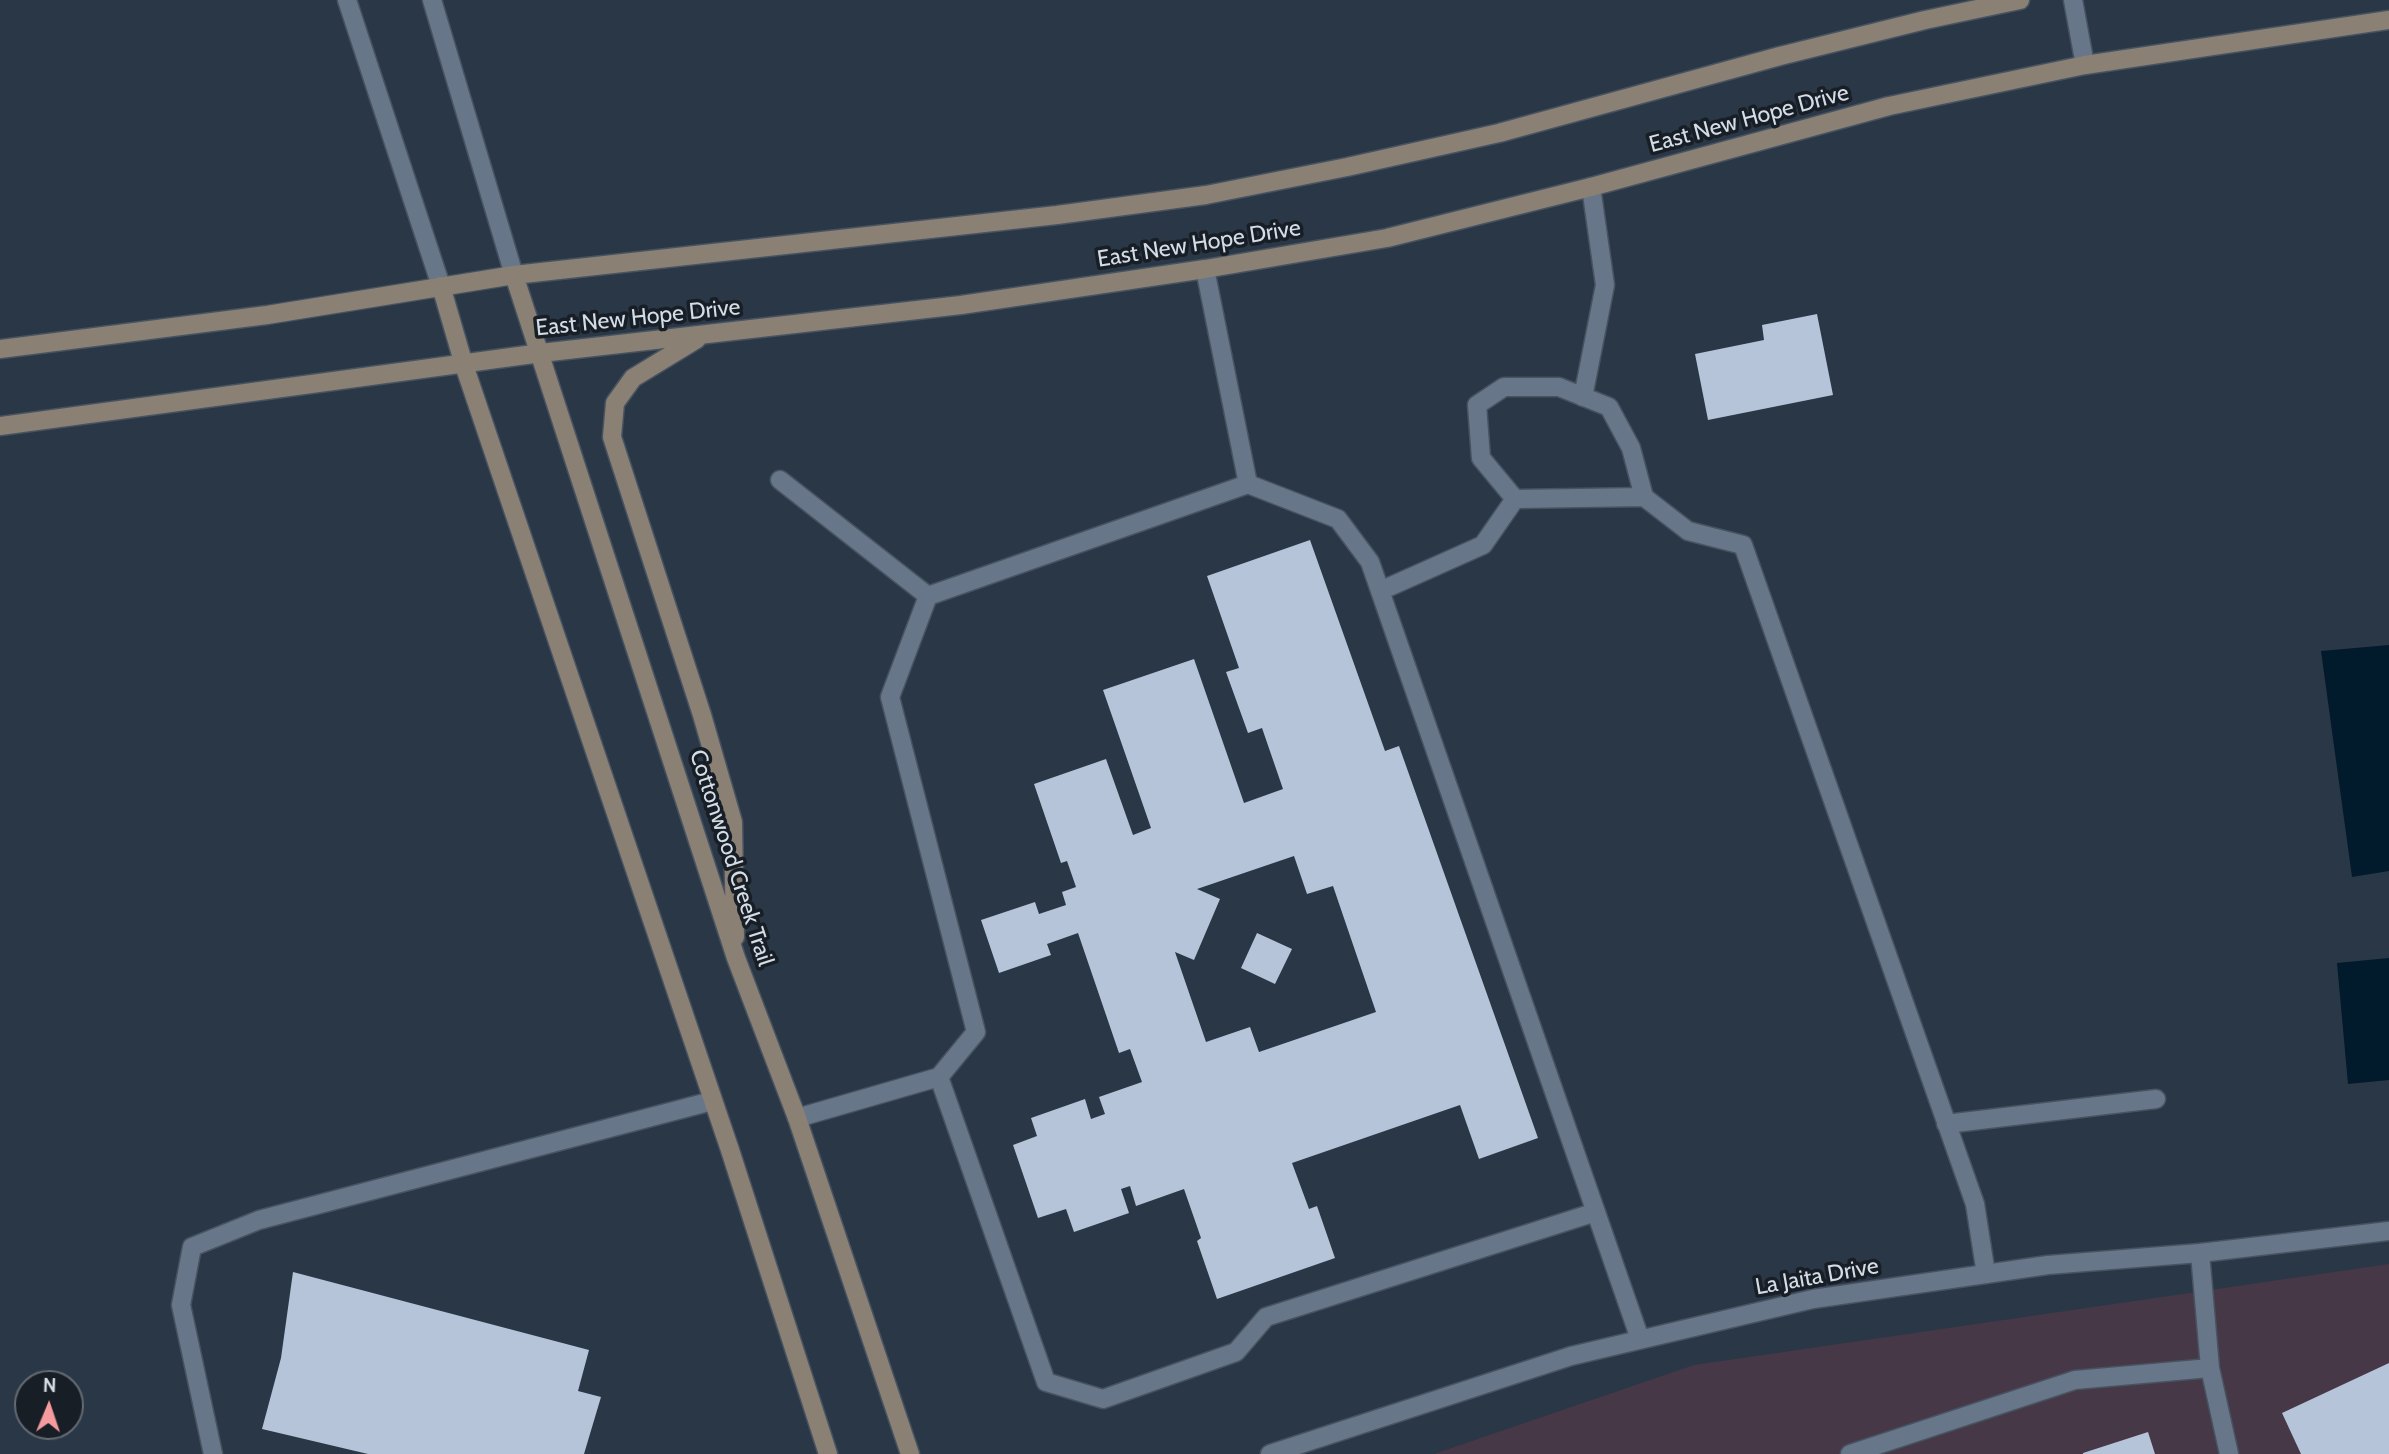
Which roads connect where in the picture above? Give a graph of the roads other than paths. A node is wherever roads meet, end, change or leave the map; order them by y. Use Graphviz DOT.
graph roads {
  1 [pos="346,0"];
  2 [pos="432,0"];
  3 [pos="2020,0"];
  4 [pos="2073,0"];
  5 [pos="2389,20"];
  6 [pos="2085,65"];
  7 [pos="1591,187"];
  8 [pos="1205,269"];
  9 [pos="514,275"];
  10 [pos="441,286"];
  11 [pos="701,336"];
  12 [pos="0,349"];
  13 [pos="541,352"];
  14 [pos="464,365"];
  15 [pos="1583,397"];
  16 [pos="0,426"];
  17 [pos="780,480"];
  18 [pos="1248,484"];
  19 [pos="1644,497"];
  20 [pos="1516,499"];
  21 [pos="1380,591"];
  22 [pos="928,596"];
  23 [pos="736,958"];
  24 [pos="939,1077"];
  25 [pos="2156,1099"];
  26 [pos="712,1101"];
  27 [pos="797,1118"];
  28 [pos="1946,1124"];
  29 [pos="1596,1212"];
  30 [pos="2389,1231"];
  31 [pos="2200,1252"];
  32 [pos="1986,1274"];
  33 [pos="1640,1339"];
  34 [pos="2210,1368"];
  35 [pos="213,1454"];
  36 [pos="828,1454"];
  37 [pos="910,1454"];
  38 [pos="1270,1454"];
  39 [pos="1850,1454"];
  40 [pos="2229,1454"];
  1 -- 10 [label="street"];
  2 -- 9 [label="street"];
  3 -- 9 [label="street, East New Hope Drive"];
  4 -- 6 [label="street"];
  5 -- 6 [label="street, East New Hope Drive"];
  6 -- 7 [label="street, East New Hope Drive"];
  7 -- 8 [label="street, East New Hope Drive"];
  7 -- 15 [label="street"];
  8 -- 11 [label="street, East New Hope Drive"];
  8 -- 18 [label="street"];
  9 -- 10 [label="street, East New Hope Drive"];
  9 -- 13 [label="street, Cottonwood Creek Trail"];
  10 -- 12 [label="street, East New Hope Drive"];
  10 -- 14 [label="street"];
  11 -- 13 [label="street, East New Hope Drive"];
  11 -- 23 [label="street"];
  13 -- 14 [label="street, East New Hope Drive"];
  13 -- 23 [label="street, Cottonwood Creek Trail"];
  14 -- 16 [label="street, East New Hope Drive"];
  14 -- 26 [label="street"];
  15 -- 19 [label="street"];
  15 -- 20 [label="street"];
  17 -- 22 [label="street"];
  18 -- 21 [label="street"];
  18 -- 22 [label="street"];
  19 -- 20 [label="street"];
  19 -- 28 [label="street"];
  20 -- 21 [label="street"];
  21 -- 29 [label="street"];
  22 -- 24 [label="street"];
  23 -- 27 [label="street, Cottonwood Creek Trail"];
  24 -- 27 [label="street"];
  24 -- 29 [label="street"];
  25 -- 28 [label="street"];
  26 -- 35 [label="street"];
  26 -- 36 [label="street"];
  27 -- 37 [label="street, Cottonwood Creek Trail"];
  28 -- 32 [label="street"];
  29 -- 33 [label="street"];
  30 -- 31 [label="street, La Jaita Drive"];
  31 -- 32 [label="street, La Jaita Drive"];
  31 -- 34 [label="street"];
  32 -- 33 [label="street, La Jaita Drive"];
  33 -- 38 [label="street, La Jaita Drive"];
  34 -- 39 [label="street"];
  34 -- 40 [label="street"];
}
